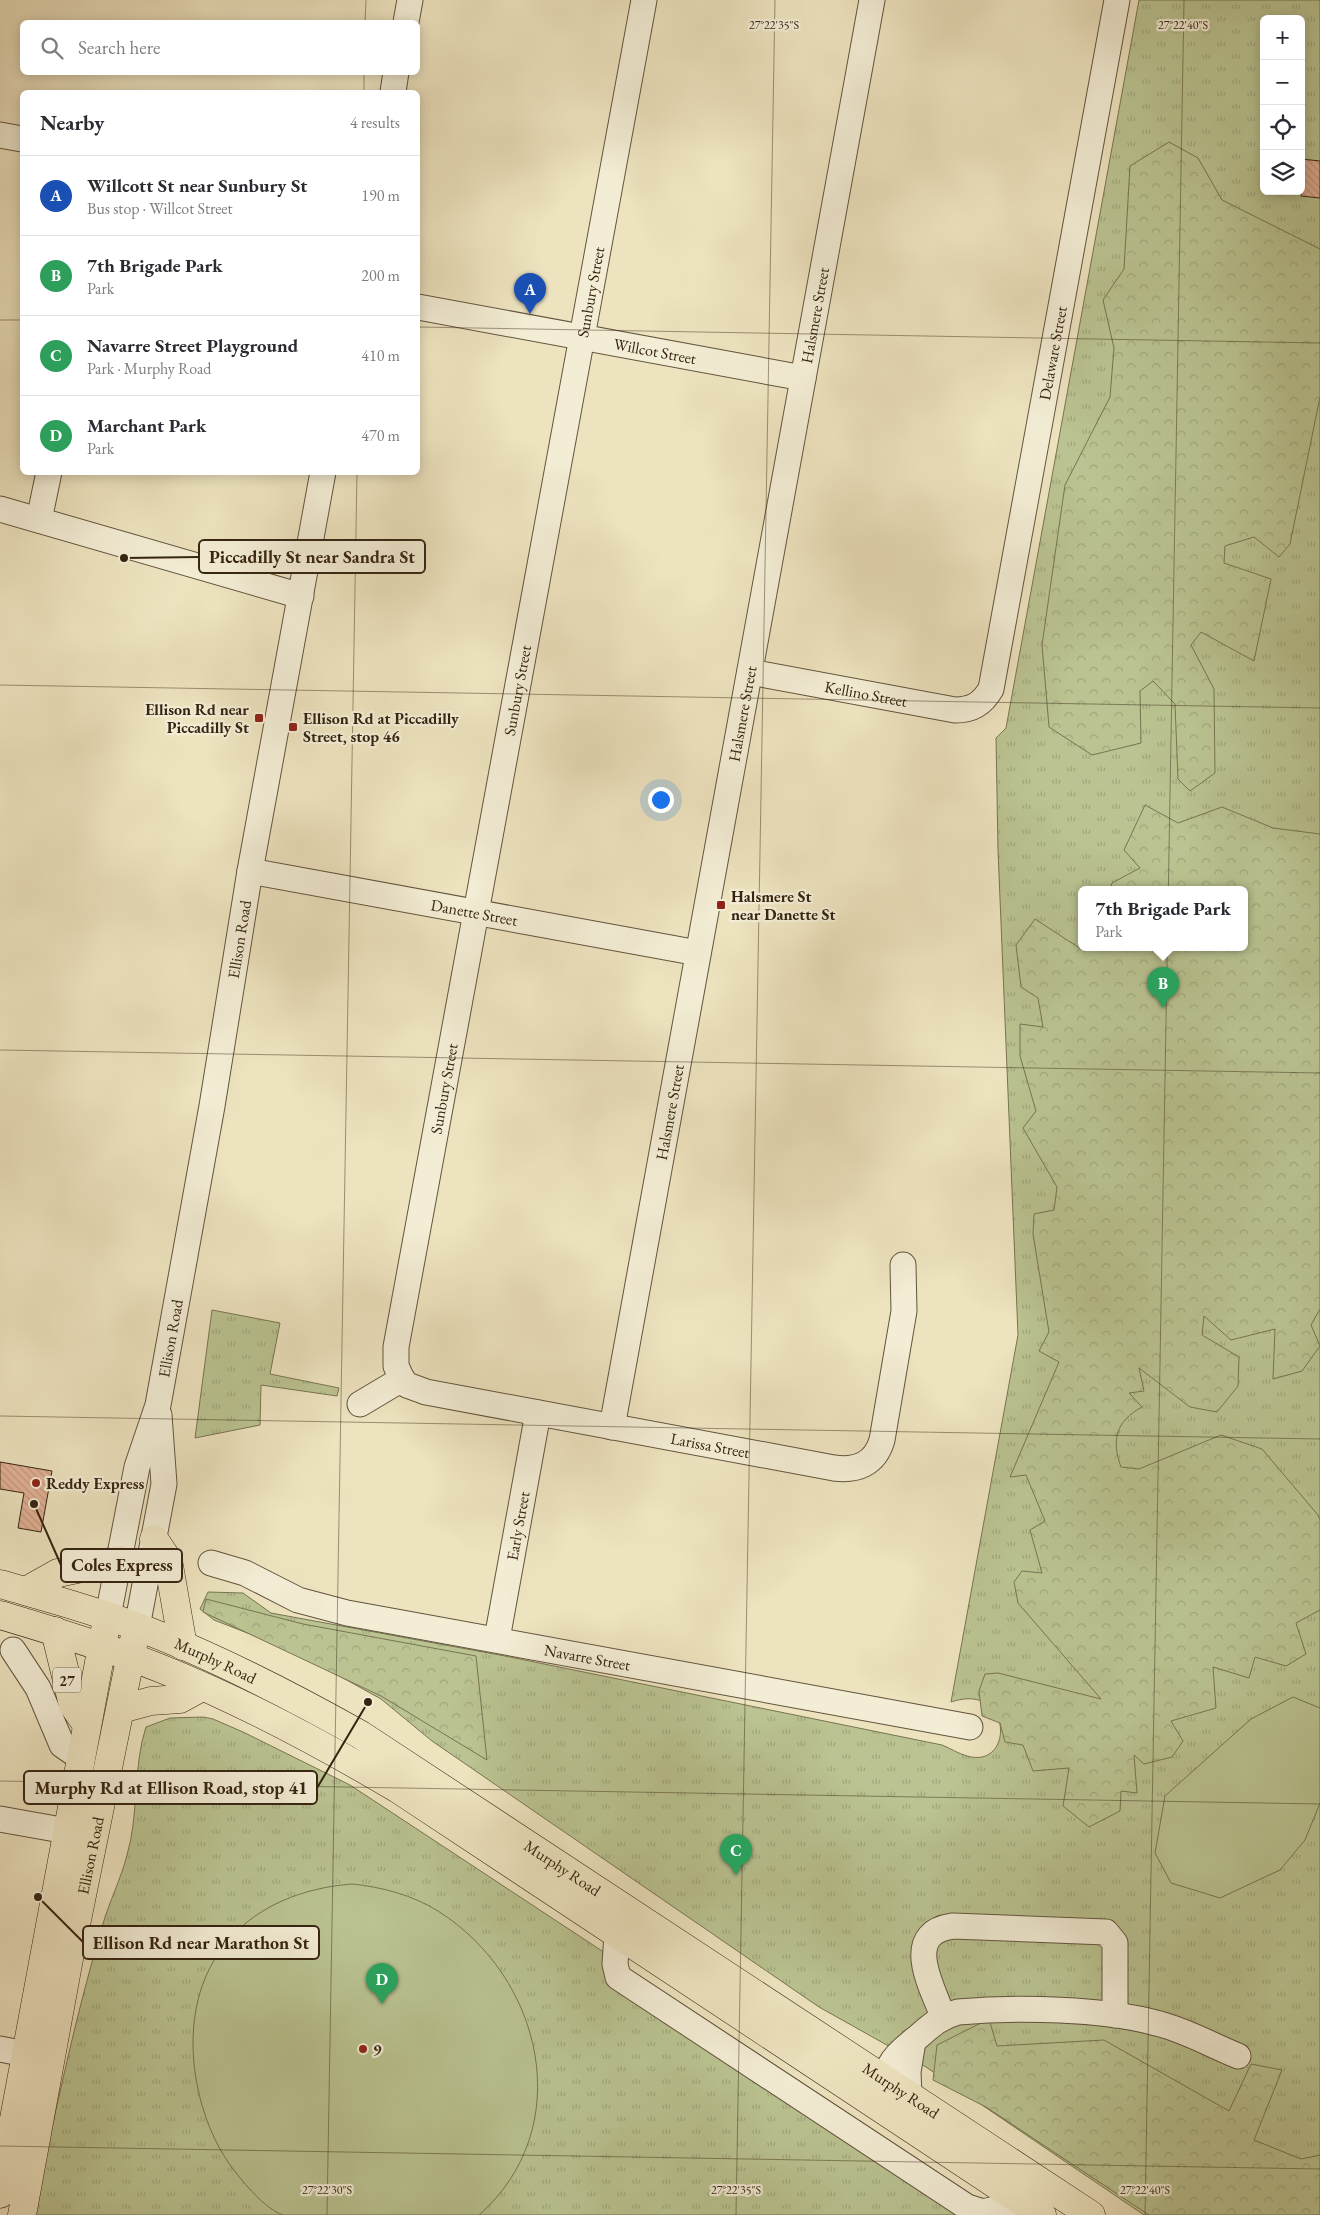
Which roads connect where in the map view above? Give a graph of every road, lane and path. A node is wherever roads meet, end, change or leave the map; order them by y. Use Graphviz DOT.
graph roads {
  1 [pos="410,0"];
  2 [pos="644,0"];
  3 [pos="872,0"];
  4 [pos="1117,0"];
  5 [pos="406,20"];
  6 [pos="396,75"];
  7 [pos="393,90"];
  8 [pos="0,135"];
  9 [pos="20,139"];
  10 [pos="420,307"];
  11 [pos="583,337"];
  12 [pos="803,378"];
  13 [pos="48,475"];
  14 [pos="322,475"];
  15 [pos="0,508"];
  16 [pos="39,520"];
  17 [pos="302,596"];
  18 [pos="750,672"];
  19 [pos="980,704"];
  20 [pos="250,871"];
  21 [pos="477,914"];
  22 [pos="698,953"];
  23 [pos="903,1265"];
  24 [pos="402,1379"];
  25 [pos="360,1404"];
  26 [pos="158,1406"];
  27 [pos="538,1413"];
  28 [pos="612,1427"];
  29 [pos="154,1539"];
  30 [pos="120,1560"];
  31 [pos="211,1563"];
  32 [pos="0,1584"];
  33 [pos="26,1592"];
  34 [pos="0,1615"];
  35 [pos="108,1616"];
  36 [pos="137,1626"];
  37 [pos="54,1631"];
  38 [pos="497,1639"];
  39 [pos="183,1646"];
  40 [pos="102,1647"];
  41 [pos="13,1650"];
  42 [pos="131,1657"];
  43 [pos="202,1687"];
  44 [pos="121,1708"];
  45 [pos="87,1725"];
  46 [pos="970,1727"];
  47 [pos="81,1758"];
  48 [pos="0,1819"];
  49 [pos="67,1831"];
  50 [pos="618,1934"];
  51 [pos="1115,2015"];
  52 [pos="943,2016"];
  53 [pos="913,2041"];
  54 [pos="26,2054"];
  55 [pos="1238,2056"];
  56 [pos="886,2079"];
  57 [pos="909,2094"];
  58 [pos="889,2113"];
  59 [pos="0,2194"];
  60 [pos="1033,2209"];
  61 [pos="22,2215"];
  62 [pos="1091,2215"];
  1 -- 5 [label="street"];
  2 -- 11 [label="street, Sunbury Street"];
  3 -- 12 [label="street, Halsmere Street"];
  4 -- 19 [label="street, Delaware Street"];
  6 -- 7 [label="street"];
  8 -- 9 [label="street"];
  10 -- 11 [label="street, Willcot Street"];
  11 -- 12 [label="street, Willcot Street"];
  11 -- 21 [label="street, Sunbury Street"];
  12 -- 18 [label="street, Halsmere Street"];
  13 -- 16 [label="street"];
  14 -- 17 [label="street, Ellison Road"];
  15 -- 16 [label="street"];
  16 -- 17 [label="street"];
  17 -- 20 [label="street, Ellison Road"];
  18 -- 19 [label="street, Kellino Street"];
  18 -- 22 [label="street, Halsmere Street"];
  20 -- 21 [label="street, Danette Street"];
  20 -- 26 [label="street, Ellison Road"];
  21 -- 22 [label="street, Danette Street"];
  21 -- 24 [label="street, Sunbury Street"];
  22 -- 28 [label="street, Halsmere Street"];
  23 -- 28 [label="street, Larissa Street"];
  24 -- 25 [label="street"];
  24 -- 27 [label="street, Larissa Street"];
  26 -- 29 [label="street, Ellison Road"];
  26 -- 30 [label="street, Ellison Road"];
  27 -- 28 [label="street, Larissa Street"];
  27 -- 38 [label="street, Early Street"];
  29 -- 36 [label="street, Ellison Road"];
  29 -- 39 [label="main road"];
  30 -- 33 [label="main road"];
  30 -- 35 [label="street, Ellison Road"];
  31 -- 38 [label="street, Navarre Street"];
  32 -- 33 [label="main road, Murphy Road"];
  33 -- 35 [label="main road, Murphy Road"];
  34 -- 37 [label="main road, Murphy Road"];
  35 -- 36 [label="main road, Murphy Road"];
  35 -- 40 [label="main road, Ellison Road / 27"];
  36 -- 39 [label="main road, Murphy Road"];
  36 -- 42 [label="main road, Ellison Road / 27"];
  37 -- 40 [label="main road, Murphy Road"];
  37 -- 45 [label="main road, 27"];
  38 -- 46 [label="street, Navarre Street"];
  39 -- 56 [label="main road, Murphy Road"];
  40 -- 42 [label="main road, Murphy Road"];
  40 -- 45 [label="main road, Ellison Road / 27"];
  41 -- 47 [label="street"];
  42 -- 43 [label="main road, Murphy Road"];
  42 -- 44 [label="main road, Ellison Road / 27"];
  43 -- 44 [label="main road"];
  43 -- 50 [label="main road, Murphy Road"];
  44 -- 54 [label="main road, Ellison Road / 27"];
  45 -- 47 [label="main road, Ellison Road / 27"];
  47 -- 49 [label="main road, Ellison Road / 27"];
  48 -- 49 [label="street"];
  49 -- 54 [label="main road, Ellison Road / 27"];
  50 -- 58 [label="main road, Murphy Road"];
  50 -- 60 [label="street"];
  51 -- 52 [label="street"];
  51 -- 52 [label="street"];
  51 -- 55 [label="street"];
  52 -- 53 [label="street"];
  53 -- 56 [label="street"];
  53 -- 57 [label="street"];
  54 -- 59 [label="main road, Ellison Road / 27"];
  54 -- 61 [label="main road, Ellison Road / 27"];
  56 -- 57 [label="main road, Murphy Road"];
  56 -- 58 [label="street"];
  57 -- 62 [label="main road, Murphy Road"];
  58 -- 60 [label="main road, Murphy Road"];
}
